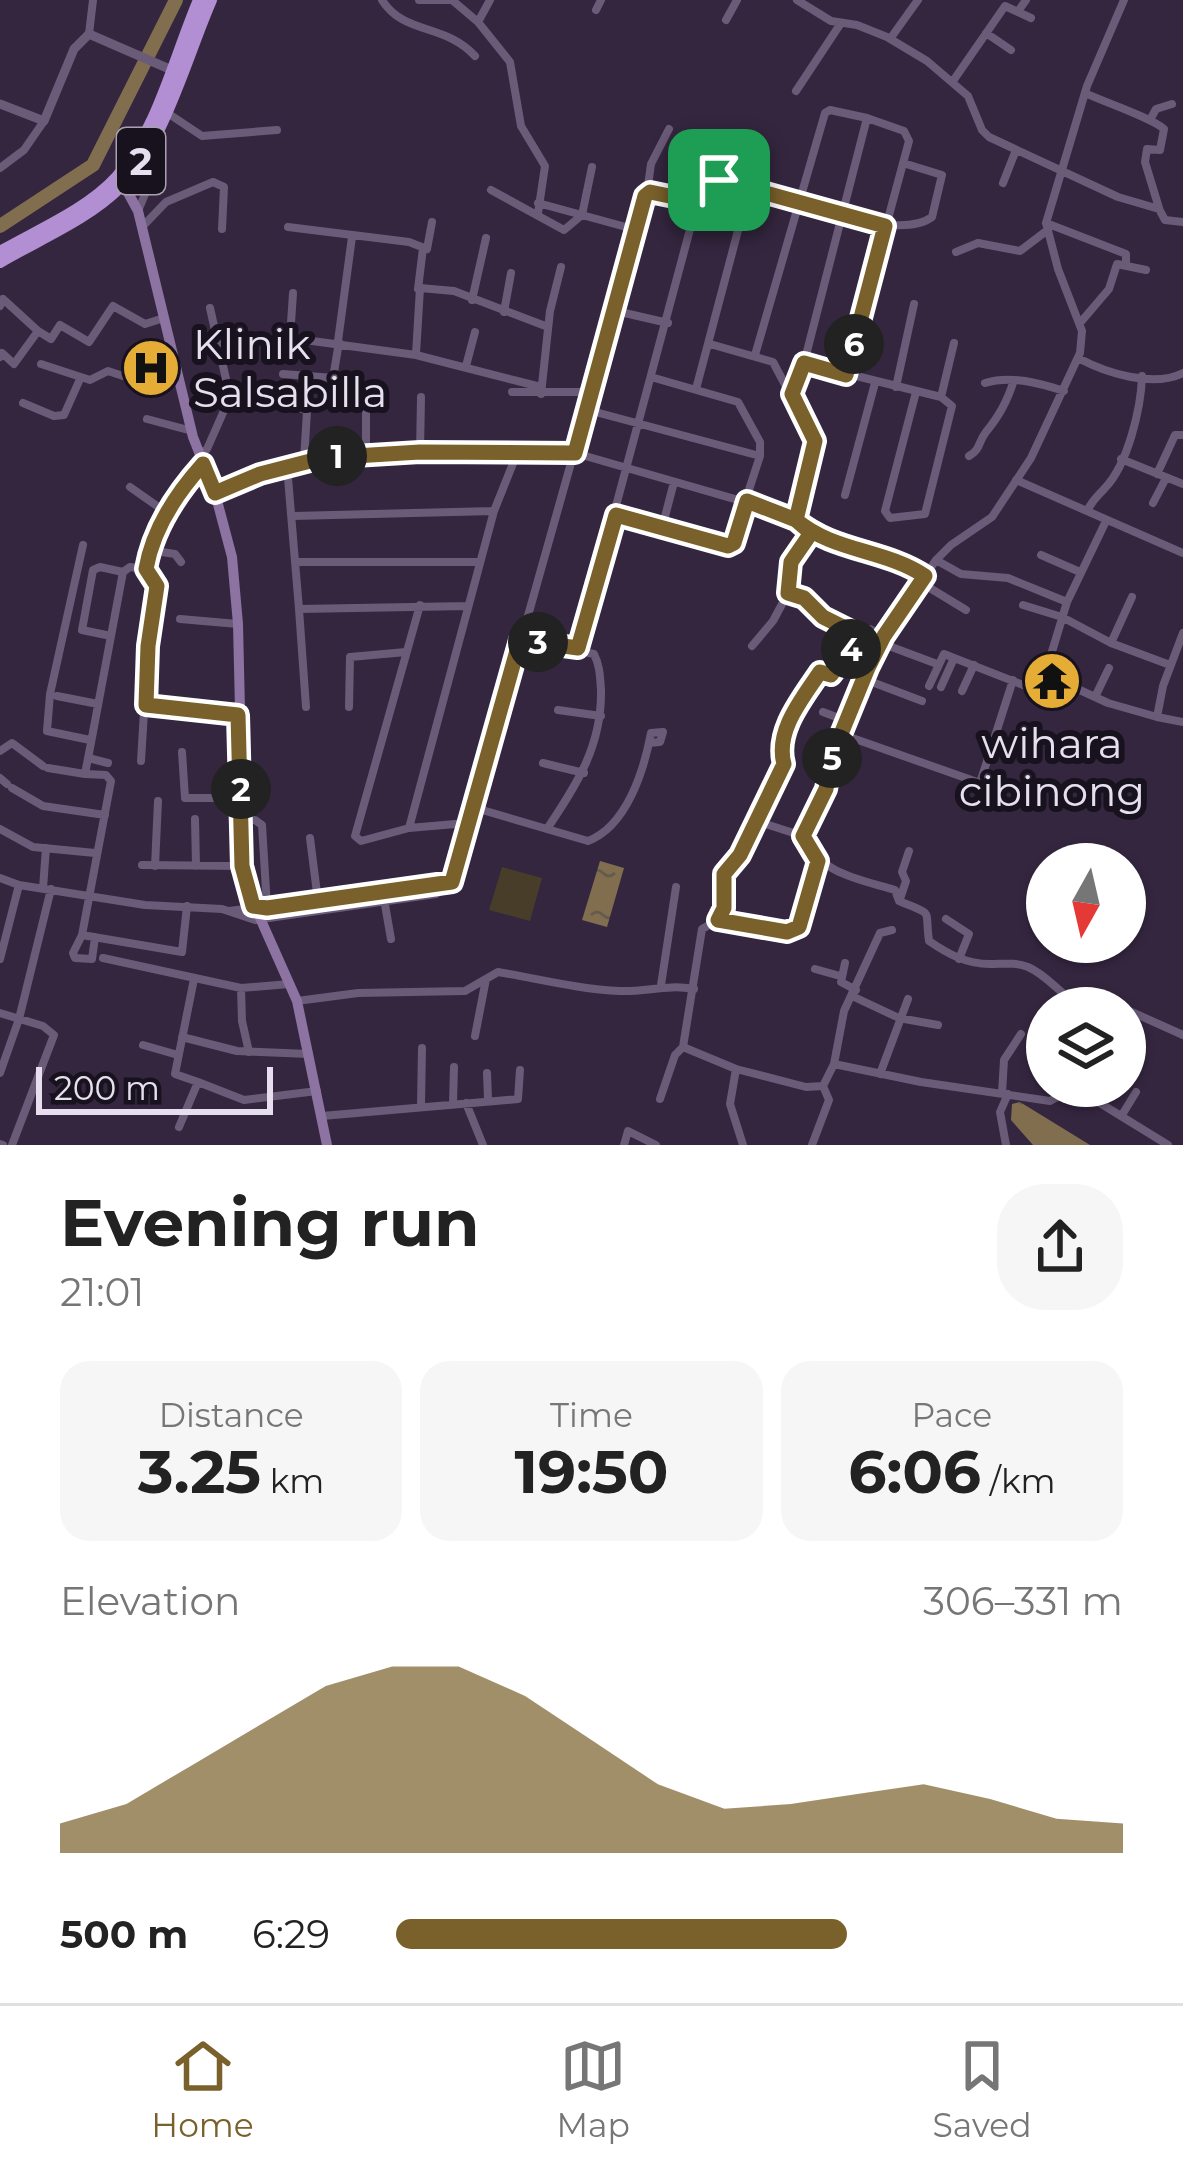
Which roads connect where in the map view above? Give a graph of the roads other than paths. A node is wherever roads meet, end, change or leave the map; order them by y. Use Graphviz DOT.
graph roads {
  1 [pos="93,0"];
  2 [pos="199,0"];
  3 [pos="211,0"];
  4 [pos="382,0"];
  5 [pos="419,0"];
  6 [pos="451,0"];
  7 [pos="490,0"];
  8 [pos="737,0"];
  9 [pos="797,0"];
  10 [pos="918,0"];
  11 [pos="1026,0"];
  12 [pos="1124,0"];
  13 [pos="1009,2"];
  14 [pos="1019,10"];
  15 [pos="1031,18"];
  16 [pos="726,20"];
  17 [pos="478,22"];
  18 [pos="842,23"];
  19 [pos="986,33"];
  20 [pos="89,34"];
  21 [pos="890,39"];
  22 [pos="1011,50"];
  23 [pos="475,56"];
  24 [pos="175,72"];
  25 [pos="953,81"];
  26 [pos="796,91"];
  27 [pos="1084,93"];
  28 [pos="0,104"];
  29 [pos="1172,104"];
  30 [pos="165,112"];
  31 [pos="867,118"];
  32 [pos="1150,120"];
  33 [pos="44,121"];
  34 [pos="669,128"];
  35 [pos="277,130"];
  36 [pos="1016,150"];
  37 [pos="145,152"];
  38 [pos="903,163"];
  39 [pos="592,167"];
  40 [pos="0,168"];
  41 [pos="1061,168"];
  42 [pos="704,177"];
  43 [pos="121,179"];
  44 [pos="1003,183"];
  45 [pos="749,189"];
  46 [pos="491,190"];
  47 [pos="647,193"];
  48 [pos="797,204"];
  49 [pos="538,208"];
  50 [pos="1160,209"];
  51 [pos="138,211"];
  52 [pos="582,215"];
  53 [pos="841,216"];
  54 [pos="432,222"];
  55 [pos="1183,222"];
  56 [pos="143,226"];
  57 [pos="885,226"];
  58 [pos="288,227"];
  59 [pos="1046,227"];
  60 [pos="222,229"];
  61 [pos="637,230"];
  62 [pos="352,237"];
  63 [pos="486,238"];
  64 [pos="423,248"];
  65 [pos="0,252"];
  66 [pos="956,253"];
  67 [pos="0,262"];
  68 [pos="1126,265"];
  69 [pos="561,267"];
  70 [pos="1146,270"];
  71 [pos="512,273"];
  72 [pos="418,290"];
  73 [pos="293,293"];
  74 [pos="472,300"];
  75 [pos="914,304"];
  76 [pos="0,306"];
  77 [pos="210,308"];
  78 [pos="616,311"];
  79 [pos="504,312"];
  80 [pos="165,317"];
  81 [pos="668,323"];
  82 [pos="1080,323"];
  83 [pos="548,327"];
  84 [pos="38,331"];
  85 [pos="475,332"];
  86 [pos="338,341"];
  87 [pos="954,343"];
  88 [pos="710,344"];
  89 [pos="1,354"];
  90 [pos="416,355"];
  91 [pos="754,355"];
  92 [pos="1078,358"];
  93 [pos="804,363"];
  94 [pos="41,364"];
  95 [pos="466,366"];
  96 [pos="1183,373"];
  97 [pos="179,374"];
  98 [pos="283,374"];
  99 [pos="846,375"];
  100 [pos="1142,376"];
  101 [pos="651,377"];
  102 [pos="80,379"];
  103 [pos="1014,380"];
  104 [pos="875,383"];
  105 [pos="985,383"];
  106 [pos="896,387"];
  107 [pos="366,389"];
  108 [pos="696,389"];
  109 [pos="257,390"];
  110 [pos="541,390"];
  111 [pos="1064,391"];
  112 [pos="512,392"];
  113 [pos="592,392"];
  114 [pos="916,392"];
  115 [pos="792,394"];
  116 [pos="421,397"];
  117 [pos="941,397"];
  118 [pos="23,403"];
  119 [pos="588,410"];
  120 [pos="147,419"];
  121 [pos="640,423"];
  122 [pos="191,431"];
  123 [pos="1183,435"];
  124 [pos="518,451"];
  125 [pos="420,452"];
  126 [pos="575,453"];
  127 [pos="366,455"];
  128 [pos="760,456"];
  129 [pos="969,456"];
  130 [pos="201,459"];
  131 [pos="1121,459"];
  132 [pos="304,460"];
  133 [pos="287,466"];
  134 [pos="628,470"];
  135 [pos="1162,476"];
  136 [pos="1016,480"];
  137 [pos="674,482"];
  138 [pos="1183,484"];
  139 [pos="130,487"];
  140 [pos="215,493"];
  141 [pos="845,495"];
  142 [pos="747,501"];
  143 [pos="1153,503"];
  144 [pos="494,511"];
  145 [pos="1087,511"];
  146 [pos="167,513"];
  147 [pos="616,515"];
  148 [pos="293,516"];
  149 [pos="796,520"];
  150 [pos="1106,520"];
  151 [pos="662,527"];
  152 [pos="811,533"];
  153 [pos="83,545"];
  154 [pos="149,550"];
  155 [pos="1183,553"];
  156 [pos="1041,555"];
  157 [pos="936,560"];
  158 [pos="181,562"];
  159 [pos="296,562"];
  160 [pos="481,562"];
  161 [pos="146,569"];
  162 [pos="123,572"];
  163 [pos="1080,572"];
  164 [pos="922,579"];
  165 [pos="788,593"];
  166 [pos="1132,597"];
  167 [pos="1067,602"];
  168 [pos="420,605"];
  169 [pos="468,605"];
  170 [pos="1023,605"];
  171 [pos="299,609"];
  172 [pos="967,610"];
  173 [pos="1062,617"];
  174 [pos="180,619"];
  175 [pos="238,624"];
  176 [pos="65,627"];
  177 [pos="82,630"];
  178 [pos="1183,633"];
  179 [pos="111,635"];
  180 [pos="861,636"];
  181 [pos="883,639"];
  182 [pos="520,640"];
  183 [pos="1111,643"];
  184 [pos="752,646"];
  185 [pos="578,648"];
  186 [pos="406,652"];
  187 [pos="954,658"];
  188 [pos="937,664"];
  189 [pos="974,665"];
  190 [pos="1170,665"];
  191 [pos="1109,668"];
  192 [pos="1045,674"];
  193 [pos="864,679"];
  194 [pos="1013,680"];
  195 [pos="929,686"];
  196 [pos="941,687"];
  197 [pos="962,691"];
  198 [pos="57,696"];
  199 [pos="1095,697"];
  200 [pos="922,701"];
  201 [pos="98,704"];
  202 [pos="146,705"];
  203 [pos="306,707"];
  204 [pos="349,707"];
  205 [pos="558,710"];
  206 [pos="823,712"];
  207 [pos="238,715"];
  208 [pos="601,716"];
  209 [pos="1157,716"];
  210 [pos="847,721"];
  211 [pos="1183,722"];
  212 [pos="841,734"];
  213 [pos="91,740"];
  214 [pos="649,743"];
  215 [pos="0,751"];
  216 [pos="182,752"];
  217 [pos="88,758"];
  218 [pos="141,760"];
  219 [pos="108,763"];
  220 [pos="544,763"];
  221 [pos="584,773"];
  222 [pos="85,774"];
  223 [pos="6,783"];
  224 [pos="241,798"];
  225 [pos="158,801"];
  226 [pos="472,807"];
  227 [pos="105,815"];
  228 [pos="195,819"];
  229 [pos="242,820"];
  230 [pos="756,821"];
  231 [pos="466,823"];
  232 [pos="409,828"];
  233 [pos="0,829"];
  234 [pos="548,829"];
  235 [pos="803,836"];
  236 [pos="310,838"];
  237 [pos="46,848"];
  238 [pos="909,851"];
  239 [pos="95,853"];
  240 [pos="818,861"];
  241 [pos="142,865"];
  242 [pos="154,866"];
  243 [pos="196,866"];
  244 [pos="242,866"];
  245 [pos="0,878"];
  246 [pos="19,885"];
  247 [pos="676,887"];
  248 [pos="47,889"];
  249 [pos="88,895"];
  250 [pos="383,897"];
  251 [pos="318,901"];
  252 [pos="899,901"];
  253 [pos="187,906"];
  254 [pos="253,906"];
  255 [pos="267,908"];
  256 [pos="229,911"];
  257 [pos="946,919"];
  258 [pos="260,920"];
  259 [pos="718,920"];
  260 [pos="3,923"];
  261 [pos="892,930"];
  262 [pos="82,935"];
  263 [pos="95,937"];
  264 [pos="391,939"];
  265 [pos="1,945"];
  266 [pos="104,958"];
  267 [pos="959,958"];
  268 [pos="0,959"];
  269 [pos="845,963"];
  270 [pos="814,969"];
  271 [pos="840,976"];
  272 [pos="486,978"];
  273 [pos="194,979"];
  274 [pos="291,984"];
  275 [pos="661,986"];
  276 [pos="1053,987"];
  277 [pos="242,988"];
  278 [pos="694,988"];
  279 [pos="854,993"];
  280 [pos="908,999"];
  281 [pos="297,1001"];
  282 [pos="0,1013"];
  283 [pos="899,1018"];
  284 [pos="20,1019"];
  285 [pos="1146,1019"];
  286 [pos="938,1025"];
  287 [pos="1021,1034"];
  288 [pos="1183,1035"];
  289 [pos="475,1036"];
  290 [pos="182,1037"];
  291 [pos="142,1046"];
  292 [pos="683,1047"];
  293 [pos="422,1048"];
  294 [pos="250,1053"];
  295 [pos="309,1054"];
  296 [pos="178,1055"];
  297 [pos="834,1064"];
  298 [pos="454,1067"];
  299 [pos="736,1069"];
  300 [pos="520,1070"];
  301 [pos="0,1073"];
  302 [pos="487,1073"];
  303 [pos="880,1074"];
  304 [pos="198,1082"];
  305 [pos="823,1086"];
  306 [pos="317,1091"];
  307 [pos="1005,1093"];
  308 [pos="1026,1097"];
  309 [pos="488,1099"];
  310 [pos="661,1099"];
  311 [pos="453,1103"];
  312 [pos="466,1103"];
  313 [pos="421,1105"];
  314 [pos="1109,1107"];
  315 [pos="1127,1107"];
  316 [pos="1122,1115"];
  317 [pos="322,1116"];
  318 [pos="179,1126"];
  319 [pos="13,1145"];
  320 [pos="326,1145"];
  321 [pos="483,1145"];
  322 [pos="624,1145"];
  323 [pos="656,1145"];
  324 [pos="743,1145"];
  325 [pos="812,1145"];
  326 [pos="1006,1145"];
  327 [pos="1168,1145"];
  1 -- 20 [label="street"];
  2 -- 24 [label="highway, 2"];
  3 -- 24 [label="highway, 2"];
  4 -- 23 [label="street"];
  5 -- 6 [label="street"];
  6 -- 17 [label="street"];
  7 -- 17 [label="street"];
  8 -- 16 [label="street"];
  9 -- 18 [label="street"];
  10 -- 21 [label="street"];
  11 -- 14 [label="street"];
  12 -- 27 [label="street"];
  13 -- 14 [label="street"];
  13 -- 19 [label="street"];
  14 -- 15 [label="street"];
  17 -- 49 [label="street"];
  18 -- 21 [label="street"];
  18 -- 26 [label="street"];
  19 -- 22 [label="street"];
  19 -- 25 [label="street"];
  20 -- 24 [label="street"];
  20 -- 33 [label="street"];
  21 -- 25 [label="street"];
  24 -- 30 [label="highway, 2"];
  24 -- 43 [label="highway, 2"];
  25 -- 36 [label="street"];
  27 -- 32 [label="street"];
  27 -- 41 [label="street"];
  28 -- 33 [label="street"];
  29 -- 32 [label="street"];
  30 -- 35 [label="street"];
  30 -- 37 [label="highway, 2"];
  31 -- 38 [label="street"];
  31 -- 48 [label="street"];
  31 -- 53 [label="street"];
  32 -- 50 [label="street"];
  33 -- 40 [label="street"];
  34 -- 47 [label="street"];
  36 -- 41 [label="street"];
  36 -- 44 [label="street"];
  37 -- 43 [label="highway, 2"];
  37 -- 51 [label="street"];
  38 -- 57 [label="street"];
  38 -- 57 [label="street"];
  39 -- 52 [label="street"];
  41 -- 50 [label="street"];
  41 -- 59 [label="street"];
  42 -- 45 [label="street"];
  42 -- 47 [label="street"];
  42 -- 81 [label="street"];
  43 -- 51 [label="main road"];
  43 -- 65 [label="highway, 2"];
  43 -- 67 [label="highway, 2"];
  45 -- 48 [label="street"];
  45 -- 88 [label="street"];
  46 -- 49 [label="street"];
  47 -- 61 [label="street"];
  48 -- 53 [label="street"];
  48 -- 91 [label="street"];
  49 -- 52 [label="street"];
  49 -- 52 [label="street"];
  50 -- 55 [label="street"];
  51 -- 56 [label="main road"];
  52 -- 61 [label="street"];
  53 -- 57 [label="street"];
  53 -- 93 [label="street"];
  54 -- 64 [label="street"];
  56 -- 60 [label="street"];
  56 -- 80 [label="main road"];
  57 -- 99 [label="street"];
  58 -- 62 [label="street"];
  59 -- 66 [label="street"];
  59 -- 68 [label="street"];
  59 -- 82 [label="street"];
  61 -- 78 [label="street"];
  62 -- 64 [label="street"];
  62 -- 86 [label="street"];
  63 -- 74 [label="street"];
  64 -- 72 [label="street"];
  68 -- 70 [label="street"];
  68 -- 82 [label="street"];
  69 -- 83 [label="street"];
  71 -- 79 [label="street"];
  72 -- 74 [label="street"];
  72 -- 90 [label="street"];
  73 -- 86 [label="street"];
  74 -- 79 [label="street"];
  75 -- 106 [label="street"];
  76 -- 84 [label="street"];
  77 -- 130 [label="street"];
  78 -- 81 [label="street"];
  78 -- 113 [label="street"];
  79 -- 83 [label="street"];
  80 -- 84 [label="street"];
  80 -- 97 [label="main road"];
  81 -- 101 [label="street"];
  82 -- 92 [label="street"];
  83 -- 110 [label="street"];
  84 -- 89 [label="street"];
  85 -- 95 [label="street"];
  86 -- 90 [label="street"];
  86 -- 98 [label="street"];
  87 -- 117 [label="street"];
  88 -- 91 [label="street"];
  88 -- 108 [label="street"];
  90 -- 95 [label="street"];
  91 -- 115 [label="street"];
  92 -- 100 [label="street"];
  92 -- 111 [label="street"];
  93 -- 99 [label="street"];
  93 -- 115 [label="street"];
  94 -- 102 [label="street"];
  95 -- 110 [label="street"];
  96 -- 100 [label="street"];
  97 -- 102 [label="street"];
  97 -- 122 [label="main road"];
  99 -- 104 [label="street"];
  100 -- 131 [label="street"];
  101 -- 108 [label="street"];
  101 -- 121 [label="street"];
  102 -- 118 [label="street"];
  103 -- 105 [label="street"];
  103 -- 111 [label="street"];
  103 -- 129 [label="street"];
  104 -- 106 [label="street"];
  104 -- 141 [label="street"];
  106 -- 114 [label="street"];
  107 -- 127 [label="street"];
  108 -- 128 [label="street"];
  109 -- 132 [label="street"];
  110 -- 112 [label="street"];
  110 -- 113 [label="street"];
  111 -- 136 [label="street"];
  113 -- 119 [label="street"];
  114 -- 117 [label="street"];
  114 -- 117 [label="street"];
  115 -- 149 [label="street"];
  116 -- 125 [label="street"];
  119 -- 121 [label="street"];
  119 -- 126 [label="street"];
  120 -- 122 [label="street"];
  121 -- 128 [label="street"];
  121 -- 134 [label="street"];
  122 -- 130 [label="main road"];
  123 -- 135 [label="street"];
  124 -- 125 [label="street"];
  124 -- 126 [label="street"];
  124 -- 144 [label="street"];
  125 -- 127 [label="street"];
  126 -- 134 [label="street"];
  126 -- 182 [label="street"];
  127 -- 132 [label="street"];
  128 -- 142 [label="street"];
  130 -- 140 [label="main road"];
  130 -- 146 [label="street"];
  131 -- 135 [label="street"];
  131 -- 145 [label="street"];
  132 -- 133 [label="street"];
  133 -- 140 [label="street"];
  133 -- 148 [label="street"];
  134 -- 137 [label="street"];
  134 -- 147 [label="street"];
  135 -- 138 [label="street"];
  135 -- 143 [label="street"];
  136 -- 145 [label="street"];
  136 -- 157 [label="street"];
  137 -- 142 [label="street"];
  137 -- 151 [label="street"];
  139 -- 146 [label="street"];
  140 -- 175 [label="main road"];
  142 -- 149 [label="street"];
  142 -- 151 [label="street"];
  144 -- 148 [label="street"];
  144 -- 160 [label="street"];
  145 -- 150 [label="street"];
  146 -- 154 [label="street"];
  147 -- 151 [label="street"];
  147 -- 185 [label="street"];
  148 -- 159 [label="street"];
  149 -- 152 [label="street"];
  150 -- 155 [label="street"];
  150 -- 163 [label="street"];
  152 -- 164 [label="street"];
  152 -- 165 [label="street"];
  153 -- 176 [label="street"];
  154 -- 158 [label="street"];
  154 -- 161 [label="street"];
  156 -- 163 [label="street"];
  157 -- 164 [label="street"];
  157 -- 167 [label="street"];
  159 -- 160 [label="street"];
  159 -- 171 [label="street"];
  160 -- 169 [label="street"];
  161 -- 162 [label="street"];
  161 -- 202 [label="street"];
  162 -- 177 [label="street"];
  162 -- 179 [label="street"];
  163 -- 167 [label="street"];
  164 -- 172 [label="street"];
  164 -- 181 [label="street"];
  165 -- 180 [label="street"];
  165 -- 184 [label="street"];
  166 -- 183 [label="street"];
  167 -- 173 [label="street"];
  168 -- 169 [label="street"];
  168 -- 171 [label="street"];
  168 -- 186 [label="street"];
  169 -- 232 [label="street"];
  170 -- 173 [label="street"];
  171 -- 203 [label="street"];
  173 -- 183 [label="street"];
  173 -- 192 [label="street"];
  174 -- 175 [label="street"];
  175 -- 207 [label="main road"];
  176 -- 177 [label="street"];
  176 -- 213 [label="street"];
  177 -- 179 [label="street"];
  178 -- 190 [label="street"];
  179 -- 201 [label="street"];
  180 -- 181 [label="street"];
  180 -- 230 [label="street"];
  181 -- 188 [label="street"];
  181 -- 193 [label="street"];
  182 -- 185 [label="street"];
  182 -- 226 [label="street"];
  183 -- 190 [label="street"];
  185 -- 208 [label="street"];
  186 -- 204 [label="street"];
  186 -- 232 [label="street"];
  187 -- 188 [label="street"];
  187 -- 189 [label="street"];
  187 -- 196 [label="street"];
  188 -- 195 [label="street"];
  189 -- 194 [label="street"];
  189 -- 197 [label="street"];
  190 -- 209 [label="street"];
  191 -- 199 [label="street"];
  192 -- 194 [label="street"];
  192 -- 199 [label="street"];
  193 -- 200 [label="street"];
  193 -- 210 [label="street"];
  194 -- 212 [label="street"];
  198 -- 201 [label="street"];
  199 -- 209 [label="street"];
  201 -- 213 [label="street"];
  202 -- 207 [label="street"];
  202 -- 218 [label="street"];
  205 -- 208 [label="street"];
  206 -- 210 [label="street"];
  207 -- 224 [label="main road"];
  208 -- 221 [label="street"];
  209 -- 211 [label="street"];
  210 -- 212 [label="street"];
  212 -- 235 [label="street"];
  213 -- 217 [label="street"];
  214 -- 234 [label="street"];
  215 -- 222 [label="street"];
  216 -- 224 [label="street"];
  217 -- 219 [label="street"];
  217 -- 222 [label="street"];
  220 -- 221 [label="street"];
  221 -- 234 [label="street"];
  222 -- 227 [label="street"];
  223 -- 227 [label="street"];
  224 -- 229 [label="main road"];
  225 -- 242 [label="street"];
  226 -- 231 [label="street"];
  226 -- 234 [label="street"];
  227 -- 239 [label="street"];
  228 -- 243 [label="street"];
  229 -- 244 [label="main road"];
  229 -- 255 [label="street"];
  230 -- 235 [label="street"];
  230 -- 259 [label="street"];
  231 -- 232 [label="street"];
  231 -- 250 [label="street"];
  233 -- 237 [label="street"];
  235 -- 240 [label="street"];
  236 -- 251 [label="street"];
  237 -- 239 [label="street"];
  237 -- 248 [label="street"];
  238 -- 252 [label="street"];
  239 -- 249 [label="street"];
  240 -- 252 [label="street"];
  240 -- 259 [label="street"];
  241 -- 242 [label="street"];
  242 -- 243 [label="street"];
  243 -- 244 [label="street"];
  244 -- 254 [label="main road"];
  245 -- 246 [label="street"];
  246 -- 248 [label="street"];
  246 -- 260 [label="street"];
  247 -- 275 [label="street"];
  248 -- 249 [label="street"];
  248 -- 284 [label="street"];
  249 -- 253 [label="street"];
  249 -- 262 [label="street"];
  250 -- 251 [label="street"];
  250 -- 258 [label="street"];
  250 -- 264 [label="street"];
  251 -- 255 [label="street"];
  252 -- 267 [label="street"];
  253 -- 256 [label="street"];
  253 -- 263 [label="street"];
  254 -- 255 [label="street"];
  254 -- 256 [label="street"];
  254 -- 258 [label="main road"];
  256 -- 258 [label="street"];
  257 -- 267 [label="street"];
  258 -- 274 [label="main road"];
  259 -- 278 [label="street"];
  260 -- 265 [label="street"];
  261 -- 279 [label="street"];
  262 -- 263 [label="street"];
  262 -- 263 [label="street"];
  265 -- 268 [label="street"];
  266 -- 273 [label="street"];
  267 -- 276 [label="street"];
  269 -- 271 [label="street"];
  270 -- 271 [label="street"];
  271 -- 279 [label="street"];
  272 -- 275 [label="street"];
  272 -- 281 [label="street"];
  272 -- 289 [label="street"];
  273 -- 277 [label="street"];
  273 -- 290 [label="street"];
  274 -- 277 [label="street"];
  274 -- 281 [label="main road"];
  275 -- 278 [label="street"];
  277 -- 294 [label="street"];
  278 -- 292 [label="street"];
  279 -- 283 [label="street"];
  279 -- 297 [label="street"];
  280 -- 283 [label="street"];
  281 -- 295 [label="main road"];
  282 -- 284 [label="street"];
  283 -- 286 [label="street"];
  283 -- 303 [label="street"];
  284 -- 301 [label="street"];
  284 -- 319 [label="street"];
  285 -- 288 [label="street"];
  287 -- 307 [label="street"];
  290 -- 294 [label="street"];
  290 -- 296 [label="street"];
  291 -- 296 [label="street"];
  292 -- 299 [label="street"];
  292 -- 310 [label="street"];
  293 -- 313 [label="street"];
  294 -- 295 [label="street"];
  295 -- 306 [label="main road"];
  296 -- 304 [label="street"];
  297 -- 303 [label="street"];
  297 -- 305 [label="street"];
  298 -- 311 [label="street"];
  299 -- 305 [label="street"];
  299 -- 324 [label="street"];
  300 -- 309 [label="street"];
  302 -- 309 [label="street"];
  303 -- 307 [label="street"];
  304 -- 306 [label="street"];
  304 -- 318 [label="street"];
  305 -- 325 [label="street"];
  306 -- 317 [label="main road"];
  307 -- 308 [label="street"];
  307 -- 326 [label="street"];
  309 -- 312 [label="street"];
  311 -- 312 [label="street"];
  311 -- 313 [label="street"];
  312 -- 321 [label="street"];
  313 -- 317 [label="street"];
  314 -- 316 [label="street"];
  315 -- 316 [label="street"];
  316 -- 327 [label="street"];
  317 -- 320 [label="main road"];
  322 -- 323 [label="street"];
}
